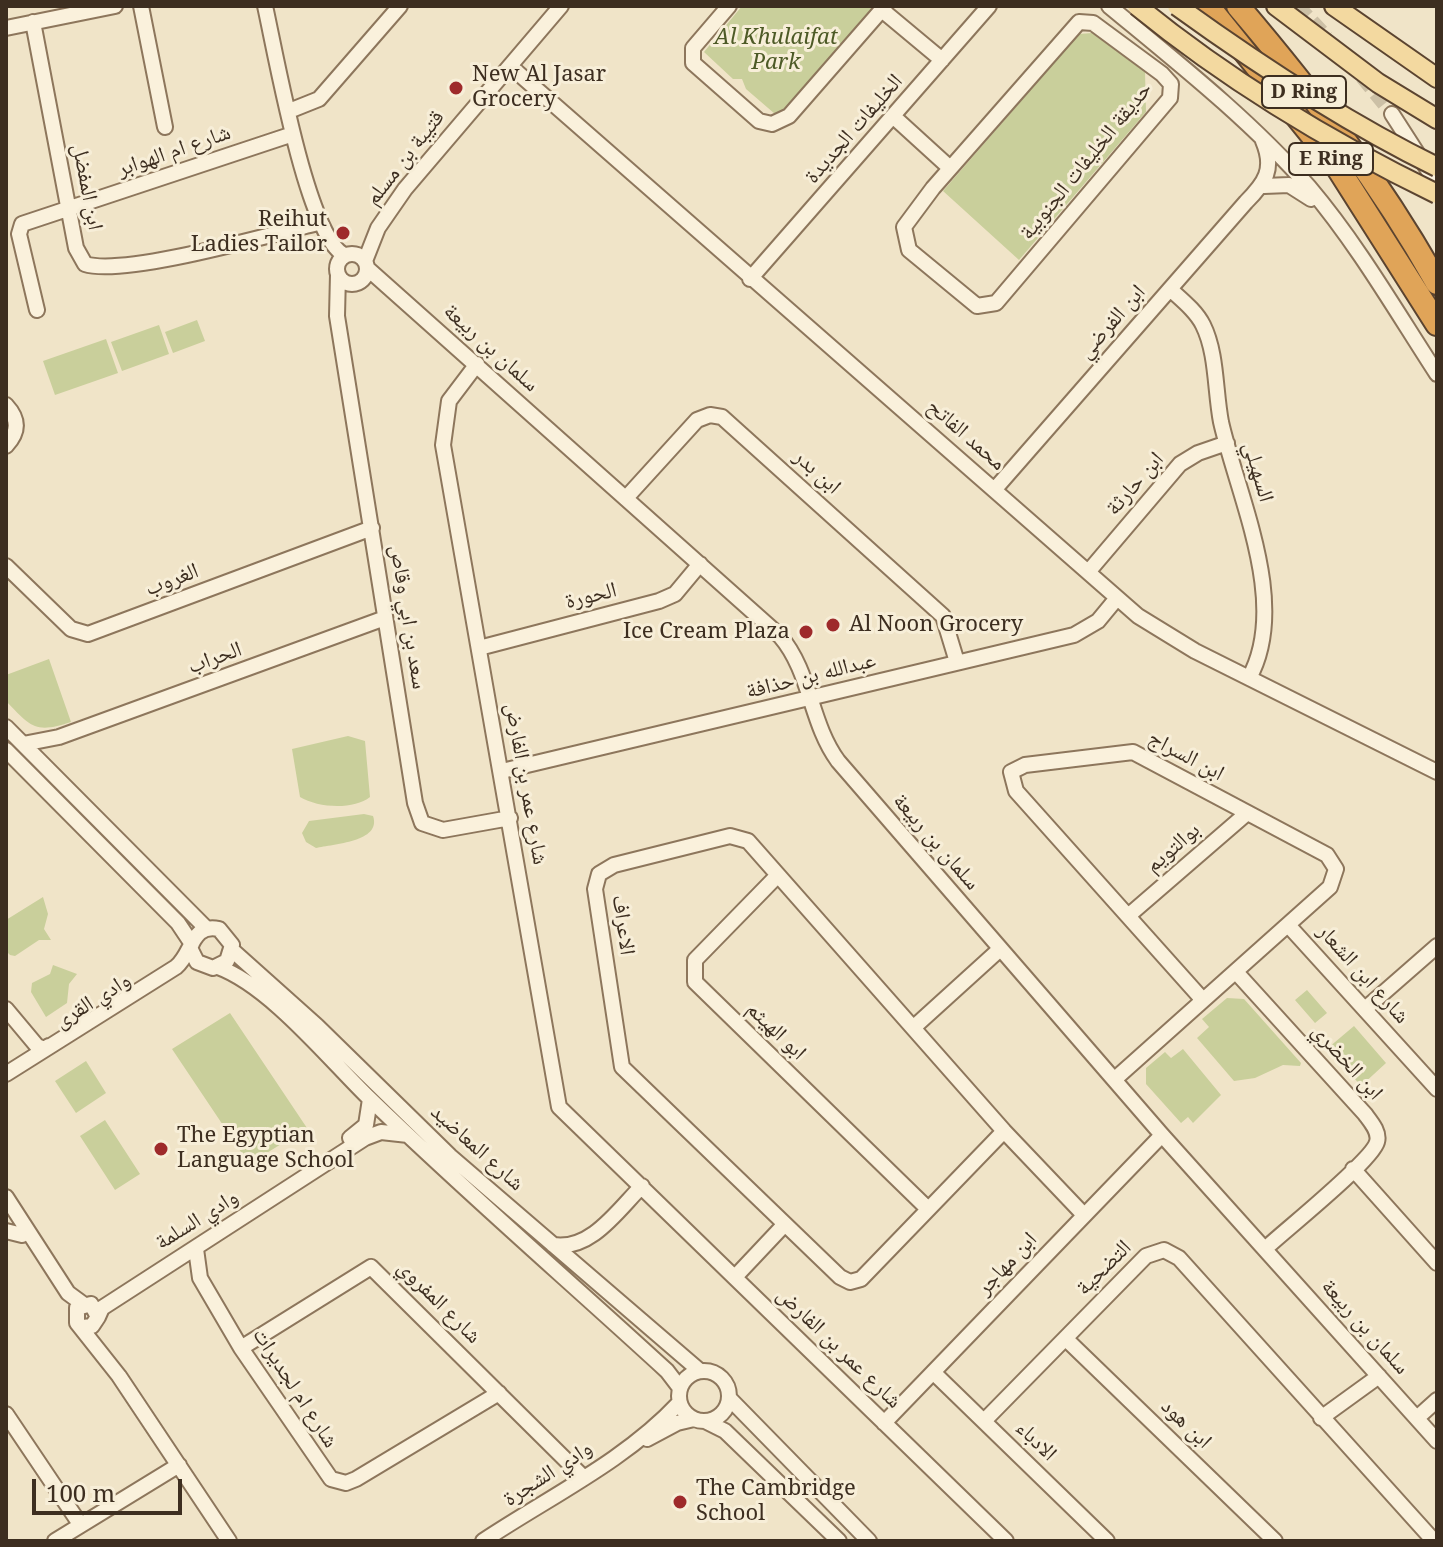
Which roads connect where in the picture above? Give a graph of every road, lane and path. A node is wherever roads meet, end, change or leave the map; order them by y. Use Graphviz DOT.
graph roads {
  1 [pos="115,6"];
  2 [pos="141,6"];
  3 [pos="265,6"];
  4 [pos="400,6"];
  5 [pos="561,6"];
  6 [pos="729,6"];
  7 [pos="989,6"];
  8 [pos="1109,6"];
  9 [pos="1137,6"];
  10 [pos="1177,6"];
  11 [pos="1208,6"];
  12 [pos="1238,6"];
  13 [pos="1276,6"];
  14 [pos="1334,6"];
  15 [pos="884,8"];
  16 [pos="33,22"];
  17 [pos="6,28"];
  18 [pos="942,60"];
  19 [pos="510,66"];
  20 [pos="1437,78"];
  21 [pos="289,111"];
  22 [pos="1392,114"];
  23 [pos="894,117"];
  24 [pos="1437,119"];
  25 [pos="165,127"];
  26 [pos="293,134"];
  27 [pos="1260,136"];
  28 [pos="1437,167"];
  29 [pos="950,168"];
  30 [pos="1437,184"];
  31 [pos="1264,186"];
  32 [pos="1437,194"];
  33 [pos="69,211"];
  34 [pos="1334,219"];
  35 [pos="319,224"];
  36 [pos="378,228"];
  37 [pos="348,254"];
  38 [pos="338,273"];
  39 [pos="361,274"];
  40 [pos="750,279"];
  41 [pos="1437,283"];
  42 [pos="1170,289"];
  43 [pos="37,310"];
  44 [pos="1437,324"];
  45 [pos="341,327"];
  46 [pos="477,364"];
  47 [pos="1437,374"];
  48 [pos="6,405"];
  49 [pos="1227,443"];
  50 [pos="6,446"];
  51 [pos="995,489"];
  52 [pos="626,498"];
  53 [pos="372,528"];
  54 [pos="700,564"];
  55 [pos="6,566"];
  56 [pos="1089,571"];
  57 [pos="1117,598"];
  58 [pos="385,618"];
  59 [pos="479,648"];
  60 [pos="957,662"];
  61 [pos="1249,678"];
  62 [pos="811,699"];
  63 [pos="6,727"];
  64 [pos="59,737"];
  65 [pos="23,744"];
  66 [pos="6,750"];
  67 [pos="46,768"];
  68 [pos="502,771"];
  69 [pos="1437,772"];
  70 [pos="1246,814"];
  71 [pos="510,818"];
  72 [pos="778,875"];
  73 [pos="1128,916"];
  74 [pos="1288,925"];
  75 [pos="206,928"];
  76 [pos="1437,946"];
  77 [pos="191,947"];
  78 [pos="232,950"];
  79 [pos="999,950"];
  80 [pos="213,968"];
  81 [pos="1236,972"];
  82 [pos="1202,999"];
  83 [pos="6,1009"];
  84 [pos="1365,1009"];
  85 [pos="19,1026"];
  86 [pos="913,1028"];
  87 [pos="49,1046"];
  88 [pos="23,1063"];
  89 [pos="6,1074"];
  90 [pos="1115,1079"];
  91 [pos="6,1083"];
  92 [pos="1437,1089"];
  93 [pos="370,1099"];
  94 [pos="1004,1131"];
  95 [pos="1162,1135"];
  96 [pos="411,1136"];
  97 [pos="1353,1169"];
  98 [pos="642,1186"];
  99 [pos="6,1197"];
  100 [pos="928,1209"];
  101 [pos="6,1211"];
  102 [pos="1084,1215"];
  103 [pos="784,1225"];
  104 [pos="6,1231"];
  105 [pos="22,1235"];
  106 [pos="585,1242"];
  107 [pos="553,1245"];
  108 [pos="196,1249"];
  109 [pos="1265,1249"];
  110 [pos="172,1262"];
  111 [pos="1437,1263"];
  112 [pos="583,1272"];
  113 [pos="735,1277"];
  114 [pos="200,1278"];
  115 [pos="88,1315"];
  116 [pos="1066,1339"];
  117 [pos="241,1348"];
  118 [pos="700,1371"];
  119 [pos="934,1373"];
  120 [pos="1379,1376"];
  121 [pos="499,1393"];
  122 [pos="680,1395"];
  123 [pos="729,1398"];
  124 [pos="1437,1400"];
  125 [pos="6,1414"];
  126 [pos="1321,1418"];
  127 [pos="1417,1418"];
  128 [pos="700,1420"];
  129 [pos="984,1421"];
  130 [pos="884,1423"];
  131 [pos="1437,1441"];
  132 [pos="635,1442"];
  133 [pos="179,1465"];
  134 [pos="584,1478"];
  135 [pos="80,1524"];
  136 [pos="488,1540"];
  137 [pos="55,1541"];
  138 [pos="229,1541"];
  139 [pos="839,1541"];
  140 [pos="869,1541"];
  141 [pos="1006,1541"];
  142 [pos="1107,1541"];
  143 [pos="1275,1541"];
  144 [pos="1434,1541"];
  1 -- 16 [label="street"];
  2 -- 25 [label="street"];
  3 -- 21 [label="street"];
  4 -- 21 [label="street"];
  5 -- 19 [label="street, قتيبة بن مسلم"];
  6 -- 15 [label="street"];
  7 -- 18 [label="street, الخليفات الجديدة"];
  8 -- 27 [label="street"];
  9 -- 32 [label="main road, D Ring, bridge"];
  10 -- 28 [label="main road, D Ring, bridge"];
  11 -- 44 [label="highway, E Ring"];
  12 -- 41 [label="highway, E Ring"];
  13 -- 24 [label="main road, D Ring"];
  14 -- 20 [label="main road"];
  15 -- 18 [label="street"];
  16 -- 17 [label="street"];
  16 -- 33 [label="street, ابن المفضل"];
  18 -- 23 [label="street, الخليفات الجديدة"];
  19 -- 36 [label="street, قتيبة بن مسلم"];
  19 -- 40 [label="street, محمد الفاتح"];
  21 -- 26 [label="street"];
  22 -- 30 [label="street"];
  23 -- 29 [label="street"];
  23 -- 40 [label="street, الخليفات الجديدة"];
  26 -- 33 [label="street, شارع ام الهوابر"];
  26 -- 35 [label="street"];
  27 -- 31 [label="street"];
  27 -- 34 [label="street"];
  29 -- 29 [label="street, حديقة الخليفات الجنوبية"];
  31 -- 34 [label="street"];
  31 -- 42 [label="street, ابن الفرضي"];
  33 -- 35 [label="street, ابن المفضل"];
  33 -- 43 [label="street, شارع ام الهوابر"];
  34 -- 47 [label="street"];
  35 -- 37 [label="street"];
  35 -- 38 [label="street"];
  36 -- 37 [label="street, قتيبة بن مسلم"];
  36 -- 39 [label="street, قتيبة بن مسلم"];
  37 -- 38 [label="street"];
  37 -- 39 [label="street"];
  38 -- 39 [label="street"];
  38 -- 45 [label="street, سعد بن ابي وقاص"];
  39 -- 45 [label="street, قتيبة بن مسلم"];
  39 -- 46 [label="street, سلمان بن ربيعة"];
  40 -- 51 [label="street, محمد الفاتح"];
  42 -- 49 [label="street, السهيلي"];
  42 -- 51 [label="street, ابن الفرضي"];
  45 -- 53 [label="street, سعد بن ابي وقاص"];
  46 -- 52 [label="street, سلمان بن ربيعة"];
  46 -- 59 [label="street, شارع عمر بن الفارض"];
  48 -- 50 [label="street"];
  49 -- 56 [label="street, ابن حارثة"];
  49 -- 61 [label="street, السهيلي"];
  51 -- 56 [label="street, محمد الفاتح"];
  52 -- 54 [label="street, سلمان بن ربيعة"];
  52 -- 60 [label="street, ابن بدر"];
  53 -- 55 [label="street, الغروب"];
  53 -- 58 [label="street, سعد بن ابي وقاص"];
  54 -- 59 [label="street, الحورة"];
  54 -- 62 [label="street, سلمان بن ربيعة"];
  56 -- 57 [label="street, محمد الفاتح"];
  57 -- 60 [label="street, عبدالله بن حذافة"];
  57 -- 61 [label="street, محمد الفاتح"];
  58 -- 64 [label="street, الحراب"];
  58 -- 71 [label="street, سعد بن ابي وقاص"];
  59 -- 68 [label="street, شارع عمر بن الفارض"];
  60 -- 62 [label="street, عبدالله بن حذافة"];
  61 -- 69 [label="street, محمد الفاتح"];
  62 -- 68 [label="street, عبدالله بن حذافة"];
  62 -- 79 [label="street, سلمان بن ربيعة"];
  63 -- 65 [label="street"];
  64 -- 65 [label="street, الحراب"];
  64 -- 67 [label="street"];
  65 -- 67 [label="street"];
  66 -- 77 [label="street"];
  67 -- 75 [label="street"];
  68 -- 71 [label="street, شارع عمر بن الفارض"];
  70 -- 73 [label="street, بوالتويم"];
  70 -- 73 [label="street, ابن السراج"];
  70 -- 74 [label="street, ابن السراج"];
  71 -- 98 [label="street, شارع عمر بن الفارض"];
  72 -- 86 [label="street, الاعراف"];
  72 -- 100 [label="street, ابو الهيثم"];
  72 -- 103 [label="street, الاعراف"];
  73 -- 82 [label="street, ابن السراج"];
  74 -- 81 [label="street, ابن السراج"];
  74 -- 84 [label="street, شارع ابن الشعار"];
  75 -- 77 [label="street"];
  75 -- 78 [label="street"];
  76 -- 84 [label="street"];
  77 -- 80 [label="street"];
  77 -- 87 [label="street, وادي القرى"];
  78 -- 80 [label="street"];
  78 -- 107 [label="street, شارع المعاضيد"];
  79 -- 86 [label="street"];
  79 -- 90 [label="street, سلمان بن ربيعة"];
  80 -- 91 [label="street, وادي القرى"];
  80 -- 93 [label="street, شارع المعاضيد"];
  81 -- 82 [label="street, ابن السراج"];
  81 -- 97 [label="street, ابن الخضري"];
  82 -- 90 [label="street, ابن السراج"];
  83 -- 85 [label="street"];
  84 -- 92 [label="street, شارع ابن الشعار"];
  85 -- 87 [label="street"];
  85 -- 88 [label="street"];
  86 -- 94 [label="street, الاعراف"];
  87 -- 88 [label="street, وادي القرى"];
  88 -- 89 [label="street, وادي القرى"];
  90 -- 95 [label="street, سلمان بن ربيعة"];
  93 -- 96 [label="street, شارع المعاضيد"];
  93 -- 115 [label="street, وادي السلمة"];
  94 -- 100 [label="street, الاعراف"];
  94 -- 102 [label="street, الاعراف"];
  95 -- 102 [label="street, ابن مهاجر"];
  95 -- 109 [label="street, سلمان بن ربيعة"];
  96 -- 108 [label="street, وادي السلمة"];
  96 -- 122 [label="street, شارع المعاضيد"];
  97 -- 109 [label="street, ابن الخضري"];
  97 -- 111 [label="street"];
  98 -- 106 [label="street"];
  98 -- 113 [label="street, شارع عمر بن الفارض"];
  99 -- 115 [label="street"];
  100 -- 103 [label="street, الاعراف"];
  101 -- 105 [label="street"];
  102 -- 119 [label="street, ابن مهاجر"];
  103 -- 113 [label="street"];
  104 -- 105 [label="street"];
  105 -- 115 [label="street"];
  106 -- 107 [label="street"];
  106 -- 112 [label="street"];
  107 -- 112 [label="street, شارع المعاضيد"];
  108 -- 110 [label="street, وادي السلمة"];
  108 -- 114 [label="street"];
  109 -- 120 [label="street, سلمان بن ربيعة"];
  110 -- 114 [label="street"];
  110 -- 115 [label="street, وادي السلمة"];
  112 -- 118 [label="street, شارع المعاضيد"];
  113 -- 130 [label="street, شارع عمر بن الفارض"];
  114 -- 117 [label="street, شارع ام لجديرات"];
  115 -- 133 [label="street"];
  116 -- 126 [label="street, التضحية"];
  116 -- 129 [label="street, التضحية"];
  116 -- 143 [label="street, ابن هود"];
  117 -- 121 [label="street, شارع المفروي"];
  117 -- 121 [label="street, شارع ام لجديرات"];
  118 -- 122 [label="street"];
  118 -- 123 [label="street"];
  119 -- 129 [label="street, الادباء"];
  119 -- 130 [label="street, ابن مهاجر"];
  120 -- 126 [label="street"];
  120 -- 127 [label="street, سلمان بن ربيعة"];
  121 -- 134 [label="street, شارع المفروي"];
  122 -- 128 [label="street"];
  122 -- 132 [label="street, وادي الشجرة"];
  123 -- 128 [label="street"];
  123 -- 140 [label="street"];
  124 -- 127 [label="street"];
  125 -- 135 [label="street"];
  126 -- 144 [label="street, التضحية"];
  127 -- 131 [label="street, سلمان بن ربيعة"];
  128 -- 132 [label="street, وادي الشجرة"];
  128 -- 139 [label="street"];
  129 -- 142 [label="street, الادباء"];
  130 -- 141 [label="street, شارع عمر بن الفارض"];
  132 -- 134 [label="street, وادي الشجرة"];
  133 -- 135 [label="street"];
  133 -- 138 [label="street"];
  134 -- 136 [label="street, وادي الشجرة"];
  135 -- 137 [label="street"];
}
